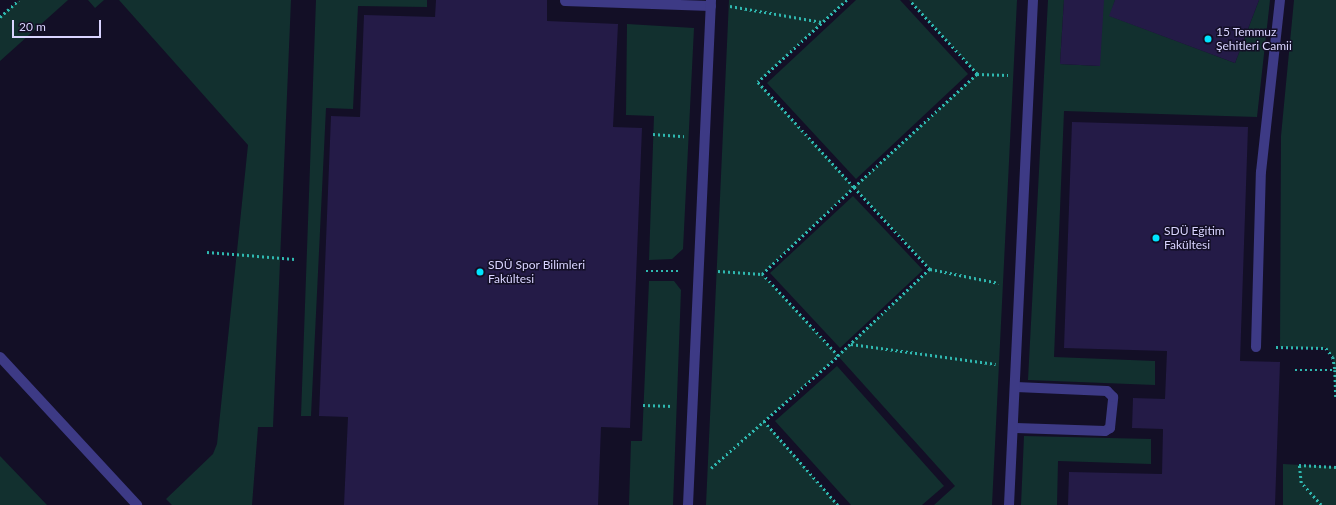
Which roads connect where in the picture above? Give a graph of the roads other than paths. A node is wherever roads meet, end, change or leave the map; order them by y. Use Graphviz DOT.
graph roads {
  1 [pos="1033,0"];
  2 [pos="1280,0"];
  3 [pos="566,1"];
  4 [pos="711,3"];
  5 [pos="1256,347"];
  6 [pos="0,357"];
  7 [pos="1015,388"];
  8 [pos="1013,428"];
  9 [pos="137,505"];
  10 [pos="688,505"];
  11 [pos="1009,505"];
  1 -- 7 [label="street"];
  2 -- 5 [label="street"];
  3 -- 4 [label="street"];
  4 -- 10 [label="street"];
  6 -- 9 [label="street"];
  7 -- 8 [label="street"];
  7 -- 8 [label="street"];
  8 -- 11 [label="street"];
}
